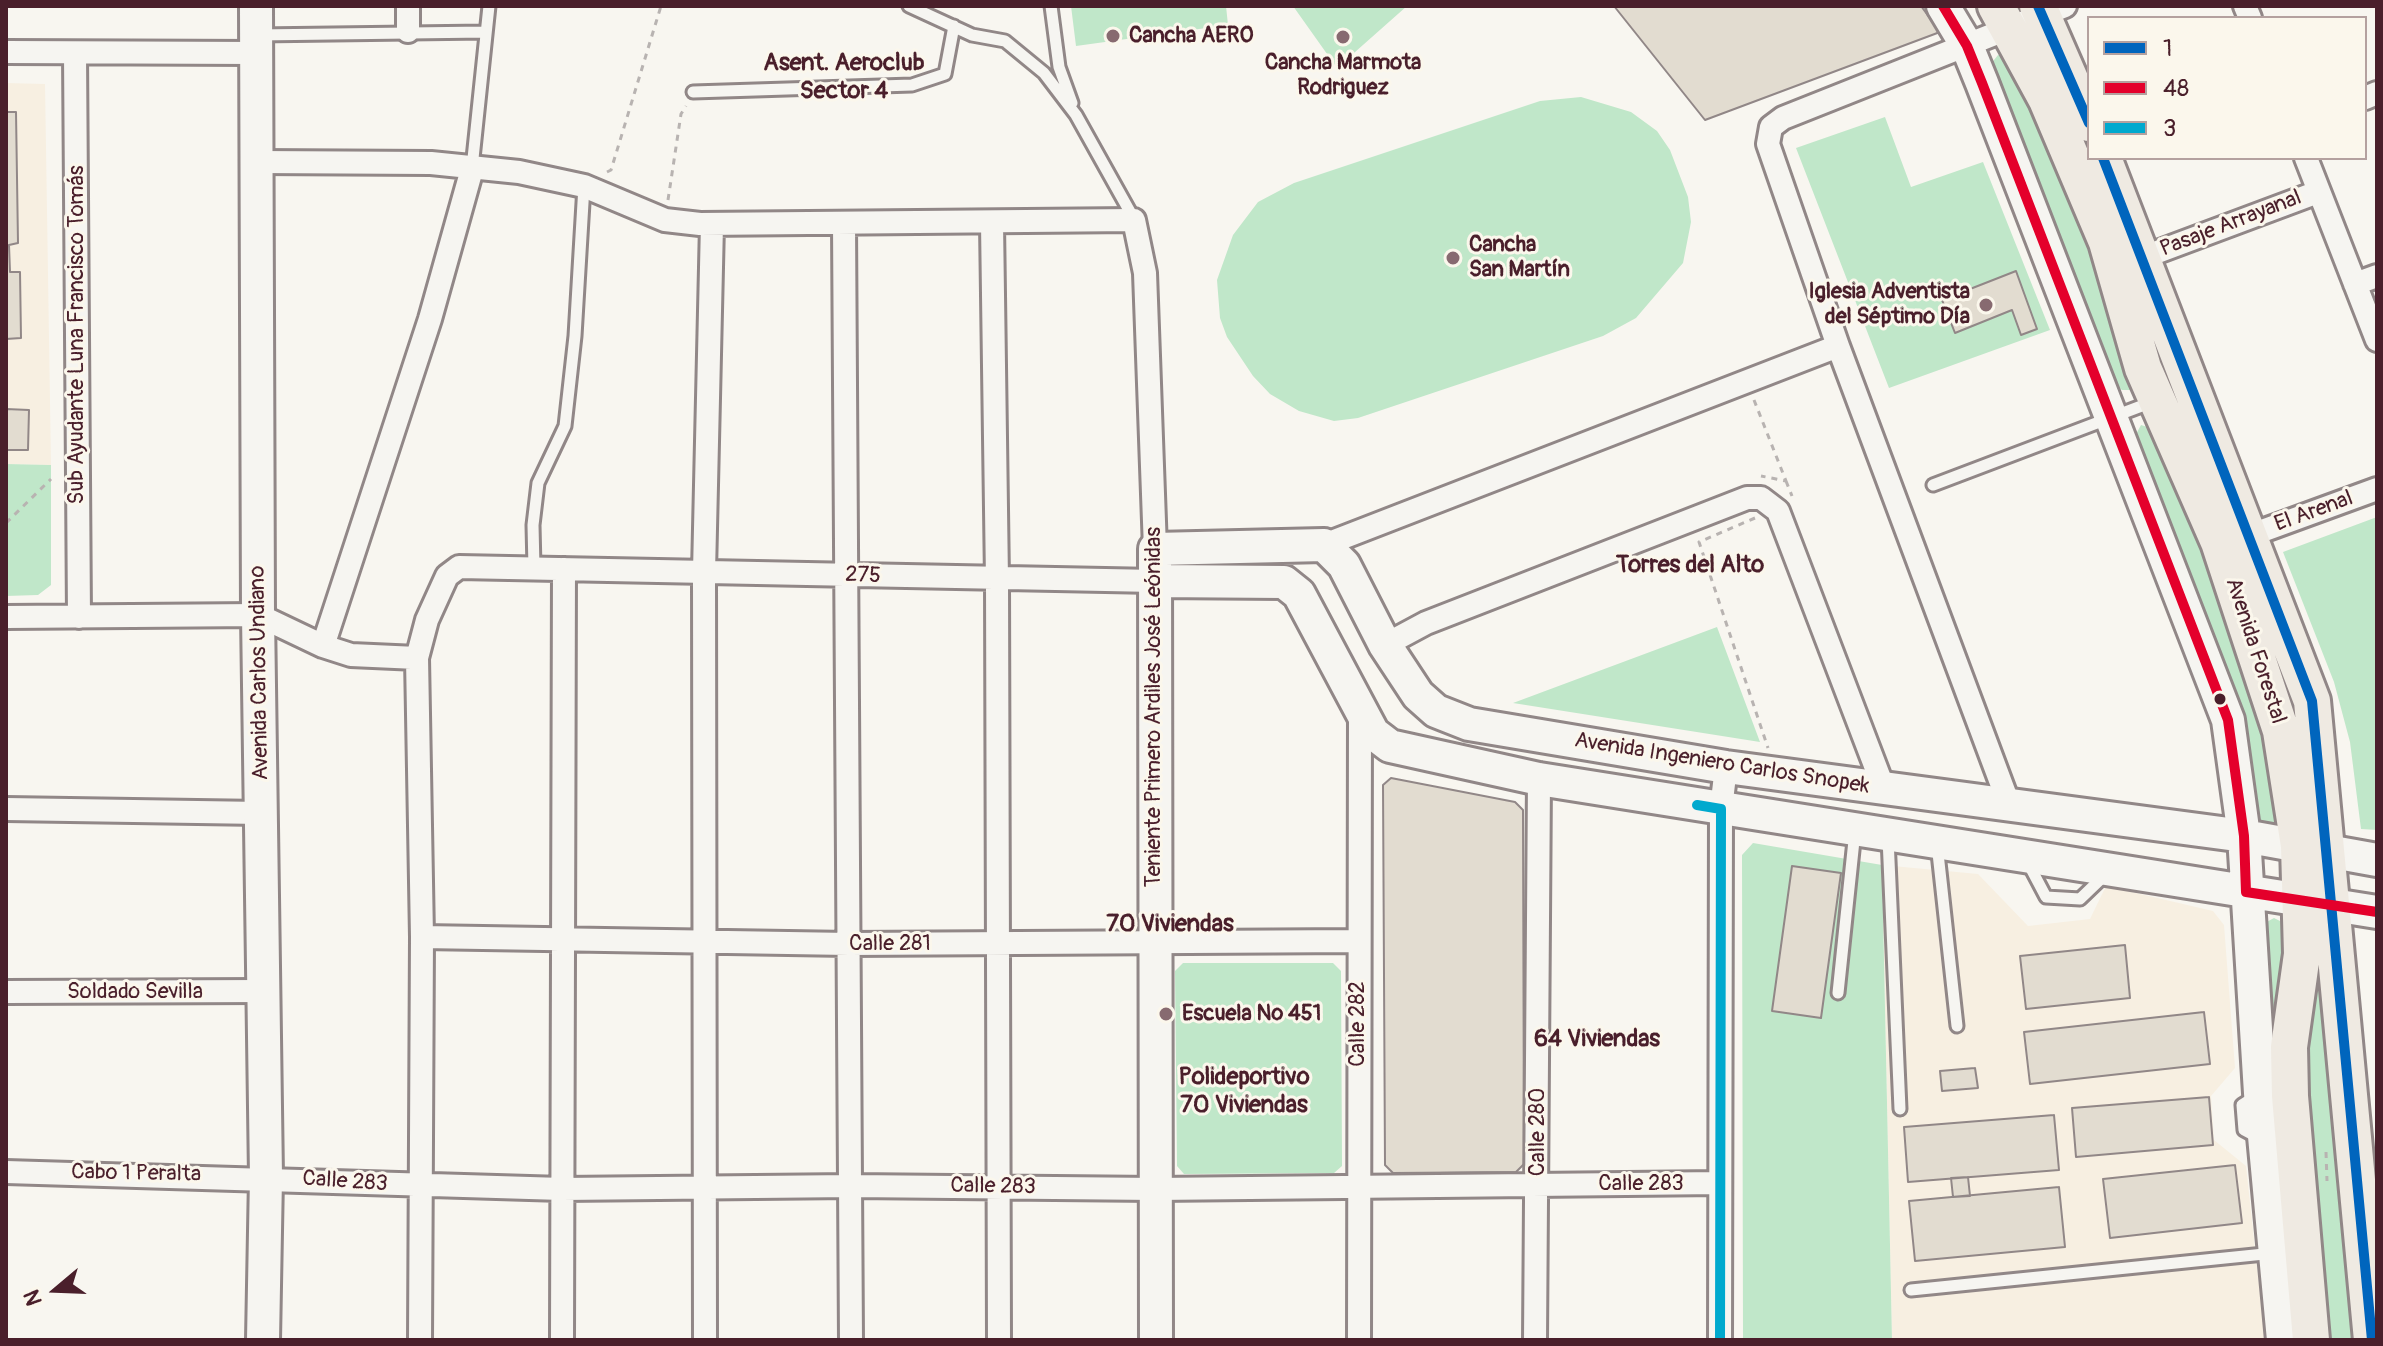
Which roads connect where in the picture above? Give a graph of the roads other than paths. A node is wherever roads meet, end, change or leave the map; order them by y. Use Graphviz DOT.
graph roads {
  1 [pos="408,6"];
  2 [pos="489,6"];
  3 [pos="909,6"];
  4 [pos="1051,6"];
  5 [pos="1943,6"];
  6 [pos="2049,9"];
  7 [pos="2002,18"];
  8 [pos="954,26"];
  9 [pos="256,31"];
  10 [pos="408,31"];
  11 [pos="485,32"];
  12 [pos="1967,46"];
  13 [pos="6,52"];
  14 [pos="75,53"];
  15 [pos="693,92"];
  16 [pos="1076,115"];
  17 [pos="2087,117"];
  18 [pos="2104,160"];
  19 [pos="2307,160"];
  20 [pos="258,162"];
  21 [pos="472,169"];
  22 [pos="584,186"];
  23 [pos="2318,192"];
  24 [pos="1134,220"];
  25 [pos="992,223"];
  26 [pos="712,224"];
  27 [pos="844,224"];
  28 [pos="2144,257"];
  29 [pos="2377,276"];
  30 [pos="2355,284"];
  31 [pos="2377,340"];
  32 [pos="1838,346"];
  33 [pos="2174,394"];
  34 [pos="2111,417"];
  35 [pos="1933,485"];
  36 [pos="2377,489"];
  37 [pos="2251,535"];
  38 [pos="1324,545"];
  39 [pos="1155,549"];
  40 [pos="534,568"];
  41 [pos="564,569"];
  42 [pos="704,572"];
  43 [pos="846,575"];
  44 [pos="997,580"];
  45 [pos="1155,581"];
  46 [pos="1267,581"];
  47 [pos="258,615"];
  48 [pos="6,617"];
  49 [pos="79,617"];
  50 [pos="1385,645"];
  51 [pos="323,646"];
  52 [pos="417,658"];
  53 [pos="1360,708"];
  54 [pos="1726,767"];
  55 [pos="1539,779"];
  56 [pos="1884,789"];
  57 [pos="2010,807"];
  58 [pos="6,809"];
  59 [pos="1721,809"];
  60 [pos="261,813"];
  61 [pos="1855,830"];
  62 [pos="1888,835"];
  63 [pos="2244,836"];
  64 [pos="1937,843"];
  65 [pos="2313,849"];
  66 [pos="2377,860"];
  67 [pos="2246,892"];
  68 [pos="2316,903"];
  69 [pos="2377,912"];
  70 [pos="422,937"];
  71 [pos="561,938"];
  72 [pos="1155,941"];
  73 [pos="1358,941"];
  74 [pos="703,942"];
  75 [pos="999,943"];
  76 [pos="849,944"];
  77 [pos="263,991"];
  78 [pos="6,992"];
  79 [pos="1838,993"];
  80 [pos="1957,1026"];
  81 [pos="1900,1109"];
  82 [pos="6,1172"];
  83 [pos="266,1177"];
  84 [pos="1720,1183"];
  85 [pos="1538,1184"];
  86 [pos="704,1186"];
  87 [pos="852,1186"];
  88 [pos="420,1187"];
  89 [pos="1358,1187"];
  90 [pos="999,1188"];
  91 [pos="562,1189"];
  92 [pos="1156,1189"];
  93 [pos="2370,1240"];
  94 [pos="2274,1253"];
  95 [pos="1911,1290"];
  96 [pos="263,1340"];
  97 [pos="420,1340"];
  98 [pos="562,1340"];
  99 [pos="705,1340"];
  100 [pos="851,1340"];
  101 [pos="999,1340"];
  102 [pos="1156,1340"];
  103 [pos="1359,1340"];
  104 [pos="1535,1340"];
  105 [pos="1720,1340"];
  106 [pos="2283,1340"];
  107 [pos="2311,1340"];
  108 [pos="2372,1340"];
  1 -- 10 [label="street"];
  2 -- 11 [label="lane"];
  3 -- 8 [label="lane"];
  4 -- 16 [label="lane"];
  5 -- 12 [label="street"];
  6 -- 7 [label="street"];
  6 -- 17 [label="main road"];
  7 -- 12 [label="street"];
  7 -- 33 [label="main road, Avenida Forestal"];
  8 -- 15 [label="lane"];
  8 -- 16 [label="lane"];
  9 -- 10 [label="lane"];
  9 -- 14 [label="street"];
  9 -- 20 [label="street, Avenida Carlos Undiano"];
  10 -- 11 [label="lane"];
  11 -- 21 [label="lane"];
  12 -- 32 [label="street"];
  12 -- 34 [label="street"];
  13 -- 14 [label="street"];
  14 -- 49 [label="street, Sub Ayudante Luna Francisco Tomás"];
  16 -- 24 [label="lane"];
  18 -- 28 [label="main road, Avenida Forestal"];
  19 -- 23 [label="street"];
  20 -- 21 [label="street"];
  20 -- 47 [label="street, Avenida Carlos Undiano"];
  21 -- 22 [label="street"];
  21 -- 51 [label="street"];
  22 -- 26 [label="street"];
  22 -- 40 [label="lane"];
  23 -- 28 [label="street, Pasaje Arrayanal"];
  23 -- 30 [label="street"];
  24 -- 25 [label="street"];
  24 -- 39 [label="street, Teniente Primero Ardiles José Leónidas"];
  25 -- 27 [label="street"];
  25 -- 44 [label="street"];
  26 -- 27 [label="street"];
  26 -- 42 [label="street"];
  27 -- 43 [label="street"];
  28 -- 33 [label="main road, Avenida Forestal"];
  29 -- 30 [label="street"];
  30 -- 31 [label="street"];
  32 -- 38 [label="street"];
  32 -- 57 [label="street"];
  33 -- 34 [label="lane"];
  33 -- 37 [label="main road, Avenida Forestal"];
  33 -- 65 [label="main road, Avenida Forestal"];
  34 -- 35 [label="lane"];
  34 -- 63 [label="street"];
  36 -- 37 [label="street, El Arenal"];
  37 -- 65 [label="main road, Avenida Forestal"];
  38 -- 39 [label="street"];
  38 -- 50 [label="street, Avenida Ingeniero Carlos Snopek"];
  39 -- 45 [label="street, Teniente Primero Ardiles José Leónidas"];
  40 -- 41 [label="street, 275"];
  40 -- 52 [label="street, 275"];
  41 -- 42 [label="street, 275"];
  41 -- 71 [label="street"];
  42 -- 43 [label="street, 275"];
  42 -- 74 [label="street"];
  43 -- 44 [label="street, 275"];
  43 -- 76 [label="street"];
  44 -- 45 [label="street, 275"];
  44 -- 75 [label="street"];
  45 -- 46 [label="street, 275"];
  45 -- 72 [label="street, Teniente Primero Ardiles José Leónidas"];
  46 -- 53 [label="street, Avenida Ingeniero Carlos Snopek"];
  47 -- 49 [label="street"];
  47 -- 51 [label="street"];
  47 -- 60 [label="street, Avenida Carlos Undiano"];
  48 -- 49 [label="street"];
  50 -- 54 [label="street, Avenida Ingeniero Carlos Snopek"];
  50 -- 56 [label="street"];
  51 -- 52 [label="street"];
  52 -- 70 [label="street"];
  53 -- 55 [label="street, Avenida Ingeniero Carlos Snopek"];
  53 -- 73 [label="street, Calle 282"];
  54 -- 56 [label="street, Avenida Ingeniero Carlos Snopek"];
  54 -- 59 [label="street"];
  55 -- 59 [label="street, Avenida Ingeniero Carlos Snopek"];
  55 -- 85 [label="street, Calle 280"];
  56 -- 57 [label="street, Avenida Ingeniero Carlos Snopek"];
  57 -- 63 [label="street, Avenida Ingeniero Carlos Snopek"];
  58 -- 60 [label="street"];
  59 -- 61 [label="street, Avenida Ingeniero Carlos Snopek"];
  59 -- 84 [label="street"];
  60 -- 77 [label="street, Avenida Carlos Undiano"];
  61 -- 62 [label="street, Avenida Ingeniero Carlos Snopek"];
  61 -- 79 [label="lane"];
  62 -- 64 [label="street, Avenida Ingeniero Carlos Snopek"];
  62 -- 81 [label="lane"];
  63 -- 65 [label="street, Avenida Ingeniero Carlos Snopek"];
  63 -- 67 [label="street"];
  64 -- 67 [label="street, Avenida Ingeniero Carlos Snopek"];
  64 -- 80 [label="lane"];
  65 -- 66 [label="street, Avenida Ingeniero Carlos Snopek"];
  65 -- 68 [label="main road, Avenida Forestal"];
  67 -- 68 [label="street, Avenida Ingeniero Carlos Snopek"];
  67 -- 94 [label="street"];
  68 -- 69 [label="street, Avenida Ingeniero Carlos Snopek"];
  68 -- 93 [label="main road, Avenida Forestal"];
  68 -- 107 [label="main road, Avenida Forestal"];
  70 -- 71 [label="street, Calle 281"];
  70 -- 88 [label="street"];
  71 -- 74 [label="street, Calle 281"];
  71 -- 91 [label="street"];
  72 -- 73 [label="street, Calle 281"];
  72 -- 75 [label="street, Calle 281"];
  72 -- 92 [label="street, Teniente Primero Ardiles José Leónidas"];
  73 -- 89 [label="street, Calle 282"];
  74 -- 76 [label="street, Calle 281"];
  74 -- 86 [label="street"];
  75 -- 76 [label="street, Calle 281"];
  75 -- 90 [label="street"];
  76 -- 87 [label="street"];
  77 -- 78 [label="street, Soldado Sevilla"];
  77 -- 83 [label="street, Avenida Carlos Undiano"];
  82 -- 83 [label="street, Cabo 1 Peralta"];
  83 -- 88 [label="street, Calle 283"];
  83 -- 96 [label="street, Avenida Carlos Undiano"];
  84 -- 85 [label="street, Calle 283"];
  84 -- 105 [label="street"];
  85 -- 89 [label="street, Calle 283"];
  85 -- 104 [label="street, Calle 280"];
  86 -- 87 [label="street, Calle 283"];
  86 -- 91 [label="street, Calle 283"];
  86 -- 99 [label="street"];
  87 -- 90 [label="street, Calle 283"];
  87 -- 100 [label="street"];
  88 -- 91 [label="street, Calle 283"];
  88 -- 97 [label="street"];
  89 -- 92 [label="street, Calle 283"];
  89 -- 103 [label="street, Calle 282"];
  90 -- 92 [label="street, Calle 283"];
  90 -- 101 [label="street"];
  91 -- 98 [label="street"];
  92 -- 102 [label="street, Teniente Primero Ardiles José Leónidas"];
  93 -- 108 [label="main road, Avenida Forestal"];
  94 -- 95 [label="lane"];
  94 -- 106 [label="street"];
}
